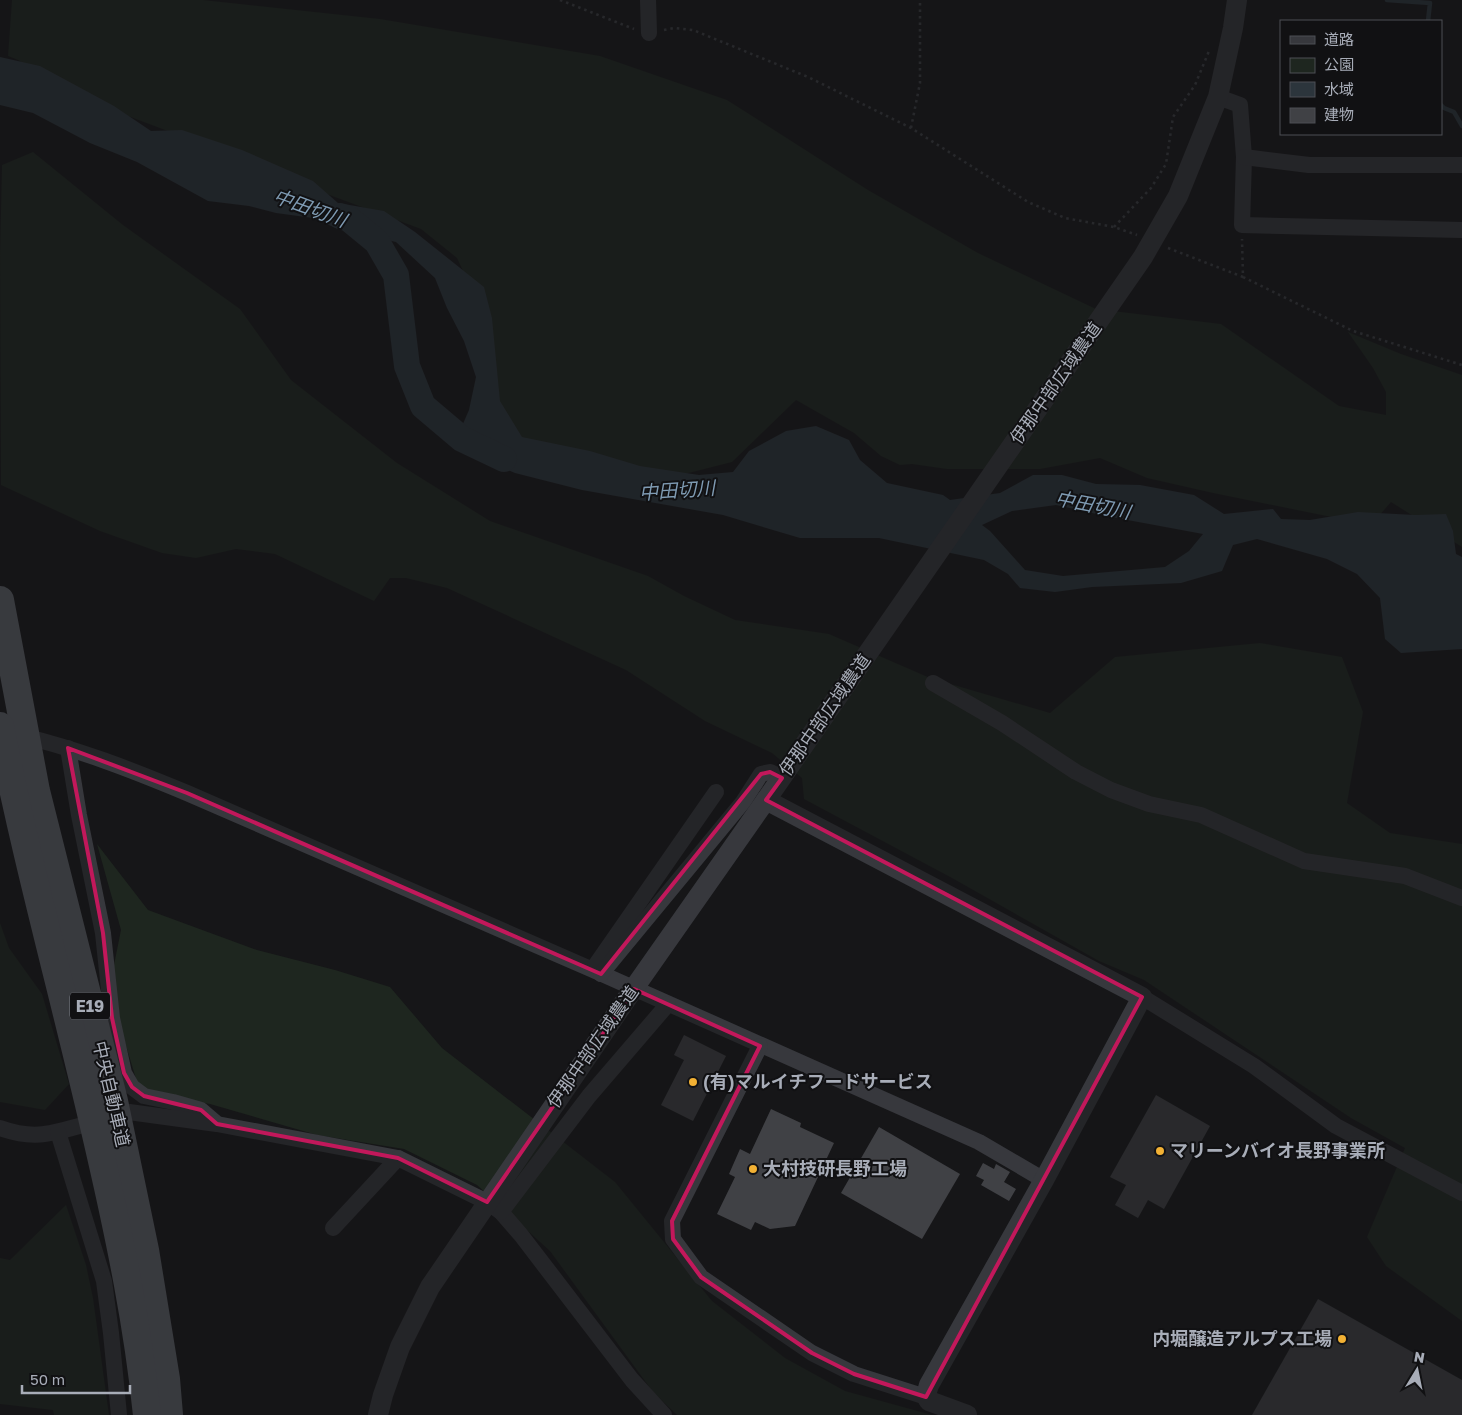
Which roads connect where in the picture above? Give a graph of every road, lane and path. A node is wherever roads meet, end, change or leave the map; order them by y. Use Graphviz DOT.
graph roads {
  1 [pos="560,0"];
  2 [pos="648,0"];
  3 [pos="920,0"];
  4 [pos="1237,0"];
  5 [pos="649,33"];
  6 [pos="1209,50"];
  7 [pos="1218,97"];
  8 [pos="911,128"];
  9 [pos="1244,157"];
  10 [pos="1462,165"];
  11 [pos="1242,225"];
  12 [pos="1114,227"];
  13 [pos="1124,230"];
  14 [pos="1462,230"];
  15 [pos="1185,254"];
  16 [pos="1243,277"];
  17 [pos="1462,365"];
  18 [pos="0,600"];
  19 [pos="933,684"];
  20 [pos="0,726"];
  21 [pos="0,731"];
  22 [pos="64,746"];
  23 [pos="782,778"];
  24 [pos="716,792"];
  25 [pos="766,800"];
  26 [pos="1462,898"];
  27 [pos="602,974"];
  28 [pos="1142,998"];
  29 [pos="664,1002"];
  30 [pos="760,1046"];
  31 [pos="129,1112"];
  32 [pos="217,1124"];
  33 [pos="83,1125"];
  34 [pos="0,1128"];
  35 [pos="58,1132"];
  36 [pos="398,1158"];
  37 [pos="1044,1180"];
  38 [pos="1462,1193"];
  39 [pos="494,1207"];
  40 [pos="334,1228"];
  41 [pos="926,1397"];
  42 [pos="119,1415"];
  43 [pos="147,1415"];
  44 [pos="169,1415"];
  45 [pos="378,1415"];
  46 [pos="664,1415"];
  47 [pos="967,1415"];
  1 -- 5 [label="path"];
  2 -- 5 [label="street"];
  3 -- 8 [label="path"];
  4 -- 7 [label="street, 伊那中部広域農道"];
  5 -- 8 [label="path"];
  6 -- 12 [label="path"];
  7 -- 9 [label="street"];
  7 -- 23 [label="street, 伊那中部広域農道"];
  8 -- 12 [label="path"];
  9 -- 10 [label="street"];
  9 -- 11 [label="street"];
  11 -- 14 [label="street"];
  11 -- 16 [label="path"];
  12 -- 13 [label="path"];
  15 -- 16 [label="path"];
  16 -- 17 [label="path"];
  18 -- 44 [label="highway, 中央自動車道 / E19"];
  19 -- 26 [label="street"];
  20 -- 43 [label="highway, 中央自動車道 / E19"];
  21 -- 22 [label="street"];
  22 -- 27 [label="street"];
  22 -- 32 [label="street"];
  23 -- 25 [label="street, 伊那中部広域農道"];
  23 -- 27 [label="street"];
  24 -- 27 [label="street"];
  25 -- 28 [label="street"];
  25 -- 39 [label="street, 伊那中部広域農道"];
  27 -- 29 [label="street"];
  28 -- 37 [label="street"];
  28 -- 38 [label="street"];
  29 -- 30 [label="street"];
  29 -- 39 [label="street"];
  30 -- 37 [label="street"];
  30 -- 41 [label="street"];
  31 -- 32 [label="street"];
  32 -- 36 [label="street"];
  33 -- 35 [label="street"];
  34 -- 35 [label="street"];
  35 -- 42 [label="street"];
  36 -- 39 [label="street"];
  36 -- 40 [label="street"];
  37 -- 41 [label="street"];
  39 -- 45 [label="street, 伊那中部広域農道"];
  39 -- 46 [label="street"];
  41 -- 47 [label="street"];
}
